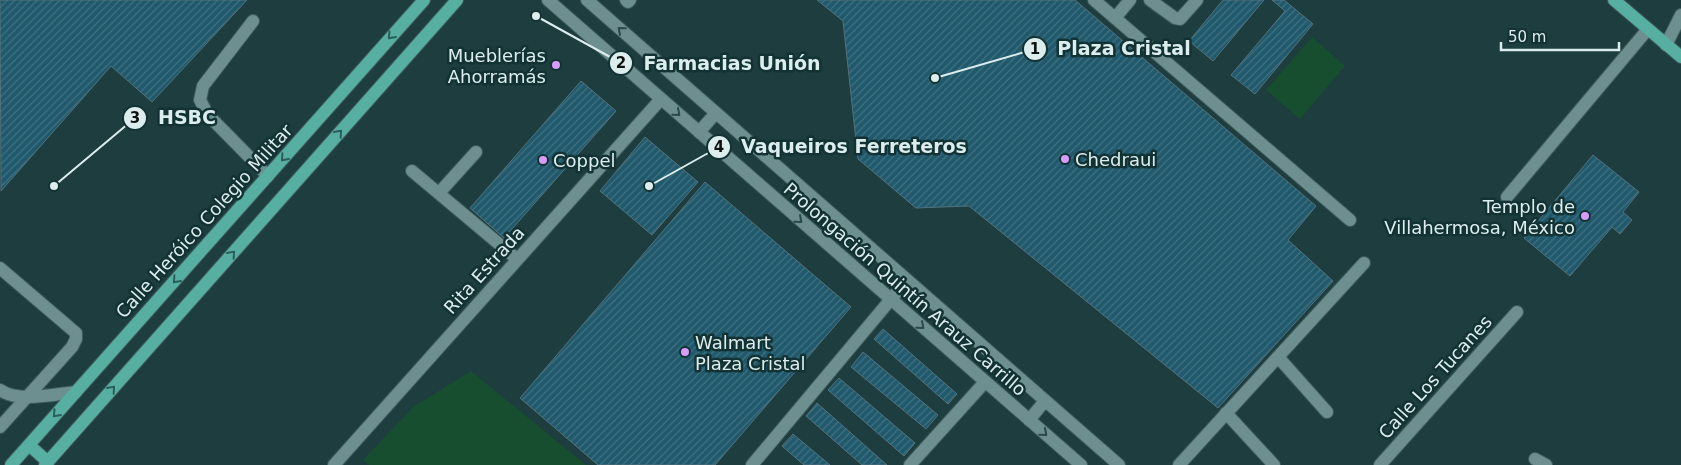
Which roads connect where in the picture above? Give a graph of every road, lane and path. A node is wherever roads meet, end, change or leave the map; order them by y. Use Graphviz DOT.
graph roads {
  1 [pos="424,0"];
  2 [pos="457,0"];
  3 [pos="548,0"];
  4 [pos="587,0"];
  5 [pos="626,0"];
  6 [pos="630,0"];
  7 [pos="1094,0"];
  8 [pos="1130,0"];
  9 [pos="1150,0"];
  10 [pos="1197,0"];
  11 [pos="1614,0"];
  12 [pos="1681,15"];
  13 [pos="1115,18"];
  14 [pos="253,21"];
  15 [pos="1648,29"];
  16 [pos="1666,45"];
  17 [pos="1681,57"];
  18 [pos="661,99"];
  19 [pos="716,113"];
  20 [pos="699,132"];
  21 [pos="476,152"];
  22 [pos="412,171"];
  23 [pos="268,176"];
  24 [pos="439,193"];
  25 [pos="1507,197"];
  26 [pos="1350,220"];
  27 [pos="518,259"];
  28 [pos="1364,263"];
  29 [pos="0,268"];
  30 [pos="907,280"];
  31 [pos="891,300"];
  32 [pos="1517,312"];
  33 [pos="1278,357"];
  34 [pos="985,382"];
  35 [pos="0,390"];
  36 [pos="76,392"];
  37 [pos="26,397"];
  38 [pos="1045,401"];
  39 [pos="1327,412"];
  40 [pos="1226,413"];
  41 [pos="1029,420"];
  42 [pos="0,427"];
  43 [pos="29,445"];
  44 [pos="47,464"];
  45 [pos="11,465"];
  46 [pos="334,465"];
  47 [pos="752,465"];
  48 [pos="910,465"];
  49 [pos="1081,465"];
  50 [pos="1119,465"];
  51 [pos="1179,465"];
  52 [pos="1274,465"];
  53 [pos="1380,465"];
  1 -- 23 [label="main road, Calle Heróico Colegio Militar, one-way"];
  44 -- 2 [label="main road, one-way"];
  3 -- 18 [label="street, Prolongación Quintín Arauz Carrillo"];
  19 -- 4 [label="street, Prolongación Quintín Arauz Carrillo, one-way"];
  5 -- 6 [label="street"];
  7 -- 13 [label="street"];
  8 -- 13 [label="street"];
  9 -- 10 [label="street"];
  11 -- 15 [label="main road"];
  12 -- 16 [label="street"];
  13 -- 26 [label="street"];
  14 -- 23 [label="street"];
  15 -- 16 [label="main road"];
  15 -- 25 [label="street"];
  16 -- 17 [label="main road"];
  18 -- 20 [label="street, Prolongación Quintín Arauz Carrillo, one-way"];
  18 -- 27 [label="street, Rita Estrada"];
  19 -- 20 [label="street"];
  19 -- 30 [label="street, Prolongación Quintín Arauz Carrillo"];
  20 -- 31 [label="street, Prolongación Quintín Arauz Carrillo, one-way"];
  21 -- 24 [label="street"];
  22 -- 24 [label="street"];
  23 -- 36 [label="main road, Calle Heróico Colegio Militar, one-way"];
  24 -- 27 [label="street"];
  27 -- 46 [label="street, Rita Estrada"];
  28 -- 33 [label="street"];
  29 -- 37 [label="street"];
  30 -- 31 [label="street"];
  30 -- 38 [label="street, Prolongación Quintín Arauz Carrillo"];
  31 -- 34 [label="street, Prolongación Quintín Arauz Carrillo, one-way"];
  31 -- 47 [label="street"];
  32 -- 53 [label="street, Calle Los Tucanes"];
  33 -- 39 [label="street"];
  33 -- 40 [label="street"];
  34 -- 41 [label="street, Prolongación Quintín Arauz Carrillo"];
  34 -- 48 [label="street"];
  35 -- 37 [label="street"];
  36 -- 37 [label="street"];
  36 -- 43 [label="main road, Calle Heróico Colegio Militar, one-way"];
  37 -- 42 [label="street"];
  38 -- 41 [label="street"];
  38 -- 50 [label="street, Prolongación Quintín Arauz Carrillo"];
  40 -- 51 [label="street"];
  40 -- 52 [label="street"];
  41 -- 49 [label="street, Prolongación Quintín Arauz Carrillo, one-way"];
  43 -- 44 [label="main road"];
  43 -- 45 [label="main road, Calle Heróico Colegio Militar"];
}
